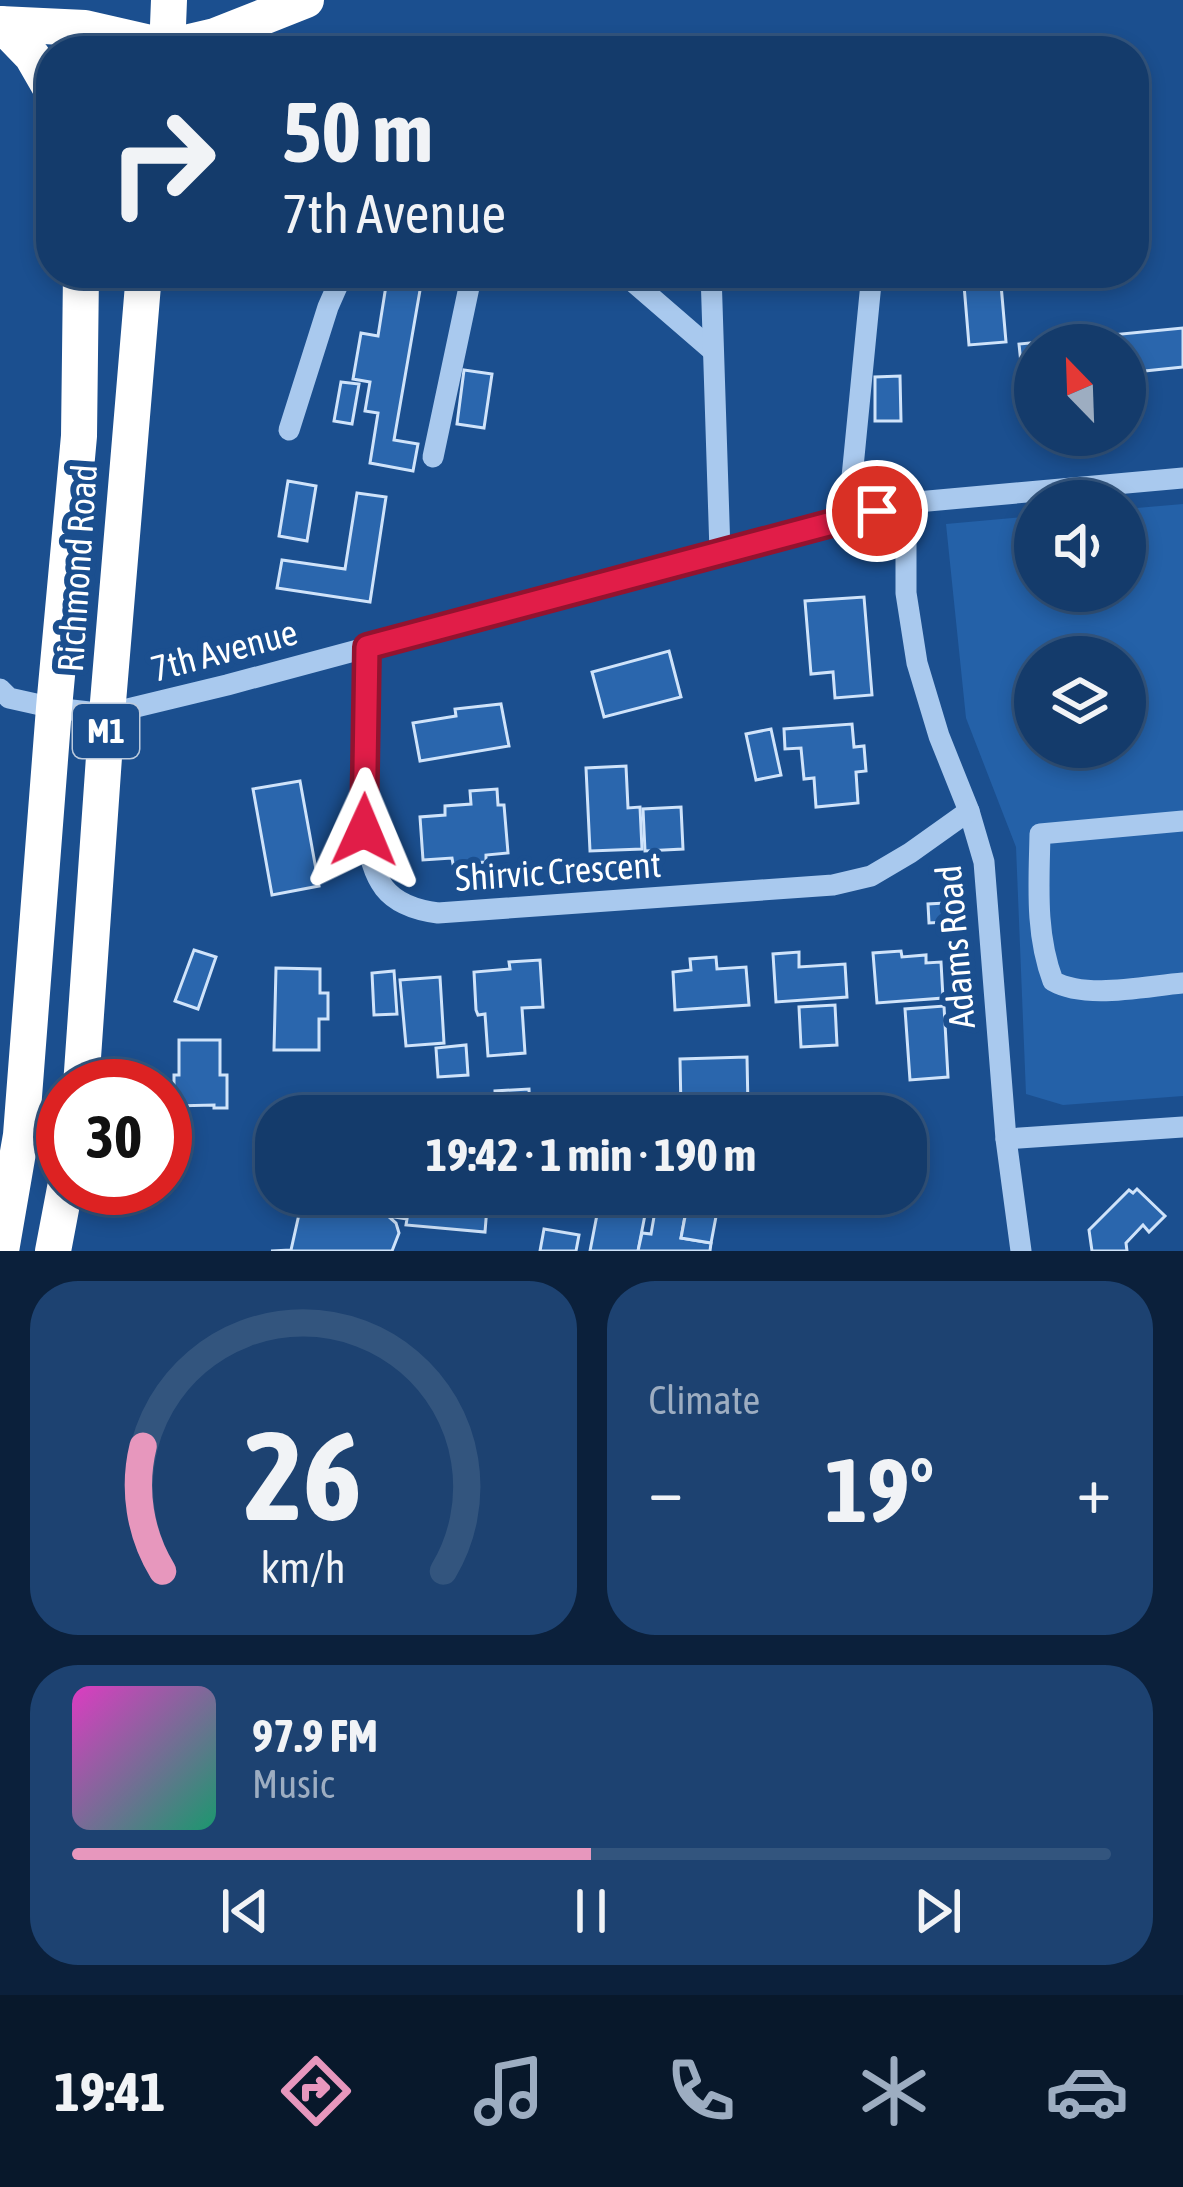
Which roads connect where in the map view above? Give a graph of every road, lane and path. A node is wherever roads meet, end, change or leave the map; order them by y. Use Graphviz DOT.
graph roads {
  1 [pos="169,0"];
  2 [pos="306,0"];
  3 [pos="0,24"];
  4 [pos="86,26"];
  5 [pos="122,36"];
  6 [pos="168,36"];
  7 [pos="215,36"];
  8 [pos="36,63"];
  9 [pos="81,288"];
  10 [pos="143,288"];
  11 [pos="337,288"];
  12 [pos="469,288"];
  13 [pos="640,288"];
  14 [pos="711,288"];
  15 [pos="871,288"];
  16 [pos="712,350"];
  17 [pos="289,430"];
  18 [pos="433,457"];
  19 [pos="1183,478"];
  20 [pos="906,503"];
  21 [pos="848,518"];
  22 [pos="720,552"];
  23 [pos="367,647"];
  24 [pos="0,689"];
  25 [pos="54,708"];
  26 [pos="107,714"];
  27 [pos="970,811"];
  28 [pos="1183,821"];
  29 [pos="1183,983"];
  30 [pos="85,1059"];
  31 [pos="1183,1127"];
  32 [pos="1006,1139"];
  33 [pos="59,1215"];
  34 [pos="1,1251"];
  35 [pos="53,1251"];
  36 [pos="1021,1251"];
  1 -- 6 [label="highway"];
  2 -- 7 [label="highway"];
  3 -- 4 [label="highway"];
  3 -- 8 [label="highway"];
  4 -- 5 [label="highway"];
  9 -- 25 [label="highway, Richmond Road / M1"];
  10 -- 26 [label="highway, Richmond Road / M1"];
  11 -- 17 [label="street"];
  12 -- 18 [label="street"];
  13 -- 16 [label="street"];
  14 -- 16 [label="street"];
  15 -- 21 [label="street"];
  16 -- 22 [label="street"];
  19 -- 20 [label="street, 7th Avenue"];
  20 -- 21 [label="street, 7th Avenue"];
  20 -- 27 [label="street, Adams Road"];
  21 -- 22 [label="street, 7th Avenue"];
  22 -- 23 [label="street, 7th Avenue"];
  23 -- 26 [label="street, 7th Avenue"];
  23 -- 27 [label="street, Shirvic Crescent"];
  24 -- 25 [label="street, 7th Avenue"];
  25 -- 26 [label="street, 7th Avenue"];
  25 -- 34 [label="highway, Richmond Road / M1"];
  26 -- 30 [label="highway, Richmond Road / M1"];
  27 -- 32 [label="street, Adams Road"];
  28 -- 29 [label="street"];
  31 -- 32 [label="street"];
  32 -- 36 [label="street, Adams Road"];
  33 -- 35 [label="highway"];
}
